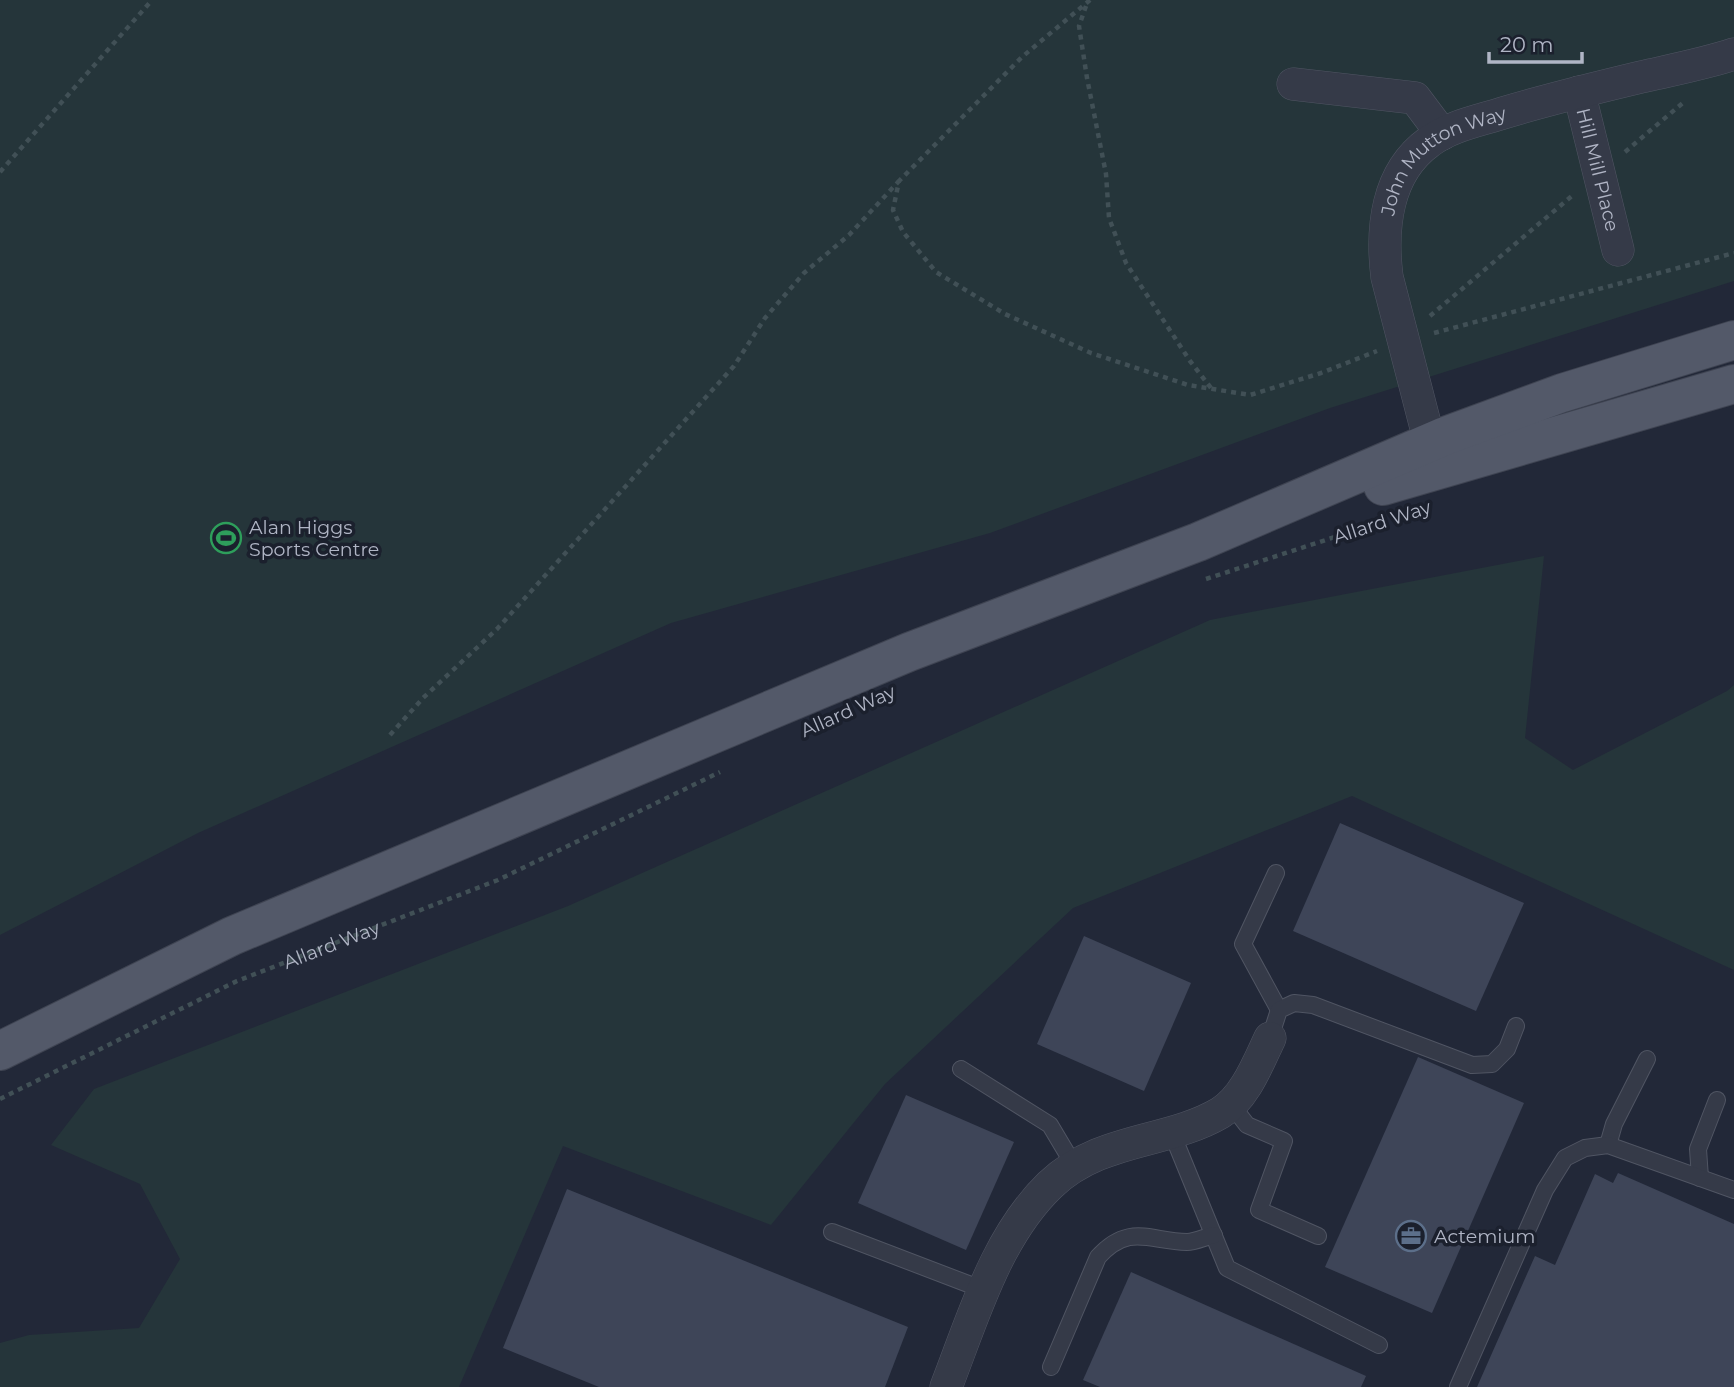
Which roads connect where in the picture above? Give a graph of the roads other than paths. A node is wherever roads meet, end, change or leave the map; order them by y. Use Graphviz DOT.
graph roads {
  1 [pos="1734,54"];
  2 [pos="1293,84"];
  3 [pos="1579,92"];
  4 [pos="1442,134"];
  5 [pos="1618,250"];
  6 [pos="1734,340"];
  7 [pos="1734,384"];
  8 [pos="1430,443"];
  9 [pos="1198,542"];
  10 [pos="1276,873"];
  11 [pos="1274,1024"];
  12 [pos="1516,1026"];
  13 [pos="0,1051"];
  14 [pos="1647,1059"];
  15 [pos="961,1069"];
  16 [pos="1717,1100"];
  17 [pos="1230,1103"];
  18 [pos="1171,1131"];
  19 [pos="1608,1145"];
  20 [pos="1075,1167"];
  21 [pos="1700,1178"];
  22 [pos="1734,1191"];
  23 [pos="832,1232"];
  24 [pos="1214,1234"];
  25 [pos="1318,1236"];
  26 [pos="984,1290"];
  27 [pos="1379,1345"];
  28 [pos="1051,1367"];
  29 [pos="946,1387"];
  30 [pos="1458,1387"];
  1 -- 3 [label="street, John Mutton Way"];
  2 -- 4 [label="street"];
  3 -- 4 [label="street, John Mutton Way"];
  3 -- 5 [label="street, Hill Mill Place"];
  4 -- 8 [label="street, John Mutton Way"];
  6 -- 8 [label="main road, Allard Way"];
  7 -- 9 [label="main road, Allard Way"];
  8 -- 9 [label="main road, Allard Way"];
  9 -- 13 [label="main road, Allard Way"];
  10 -- 11 [label="lane"];
  11 -- 12 [label="lane"];
  11 -- 17 [label="street"];
  14 -- 19 [label="lane"];
  15 -- 20 [label="lane"];
  16 -- 21 [label="lane"];
  17 -- 18 [label="street"];
  17 -- 25 [label="lane"];
  18 -- 20 [label="street"];
  18 -- 24 [label="lane"];
  19 -- 21 [label="lane"];
  19 -- 30 [label="lane"];
  20 -- 26 [label="street"];
  21 -- 22 [label="lane"];
  23 -- 26 [label="lane"];
  24 -- 27 [label="lane"];
  24 -- 28 [label="lane"];
  26 -- 29 [label="street"];
}
